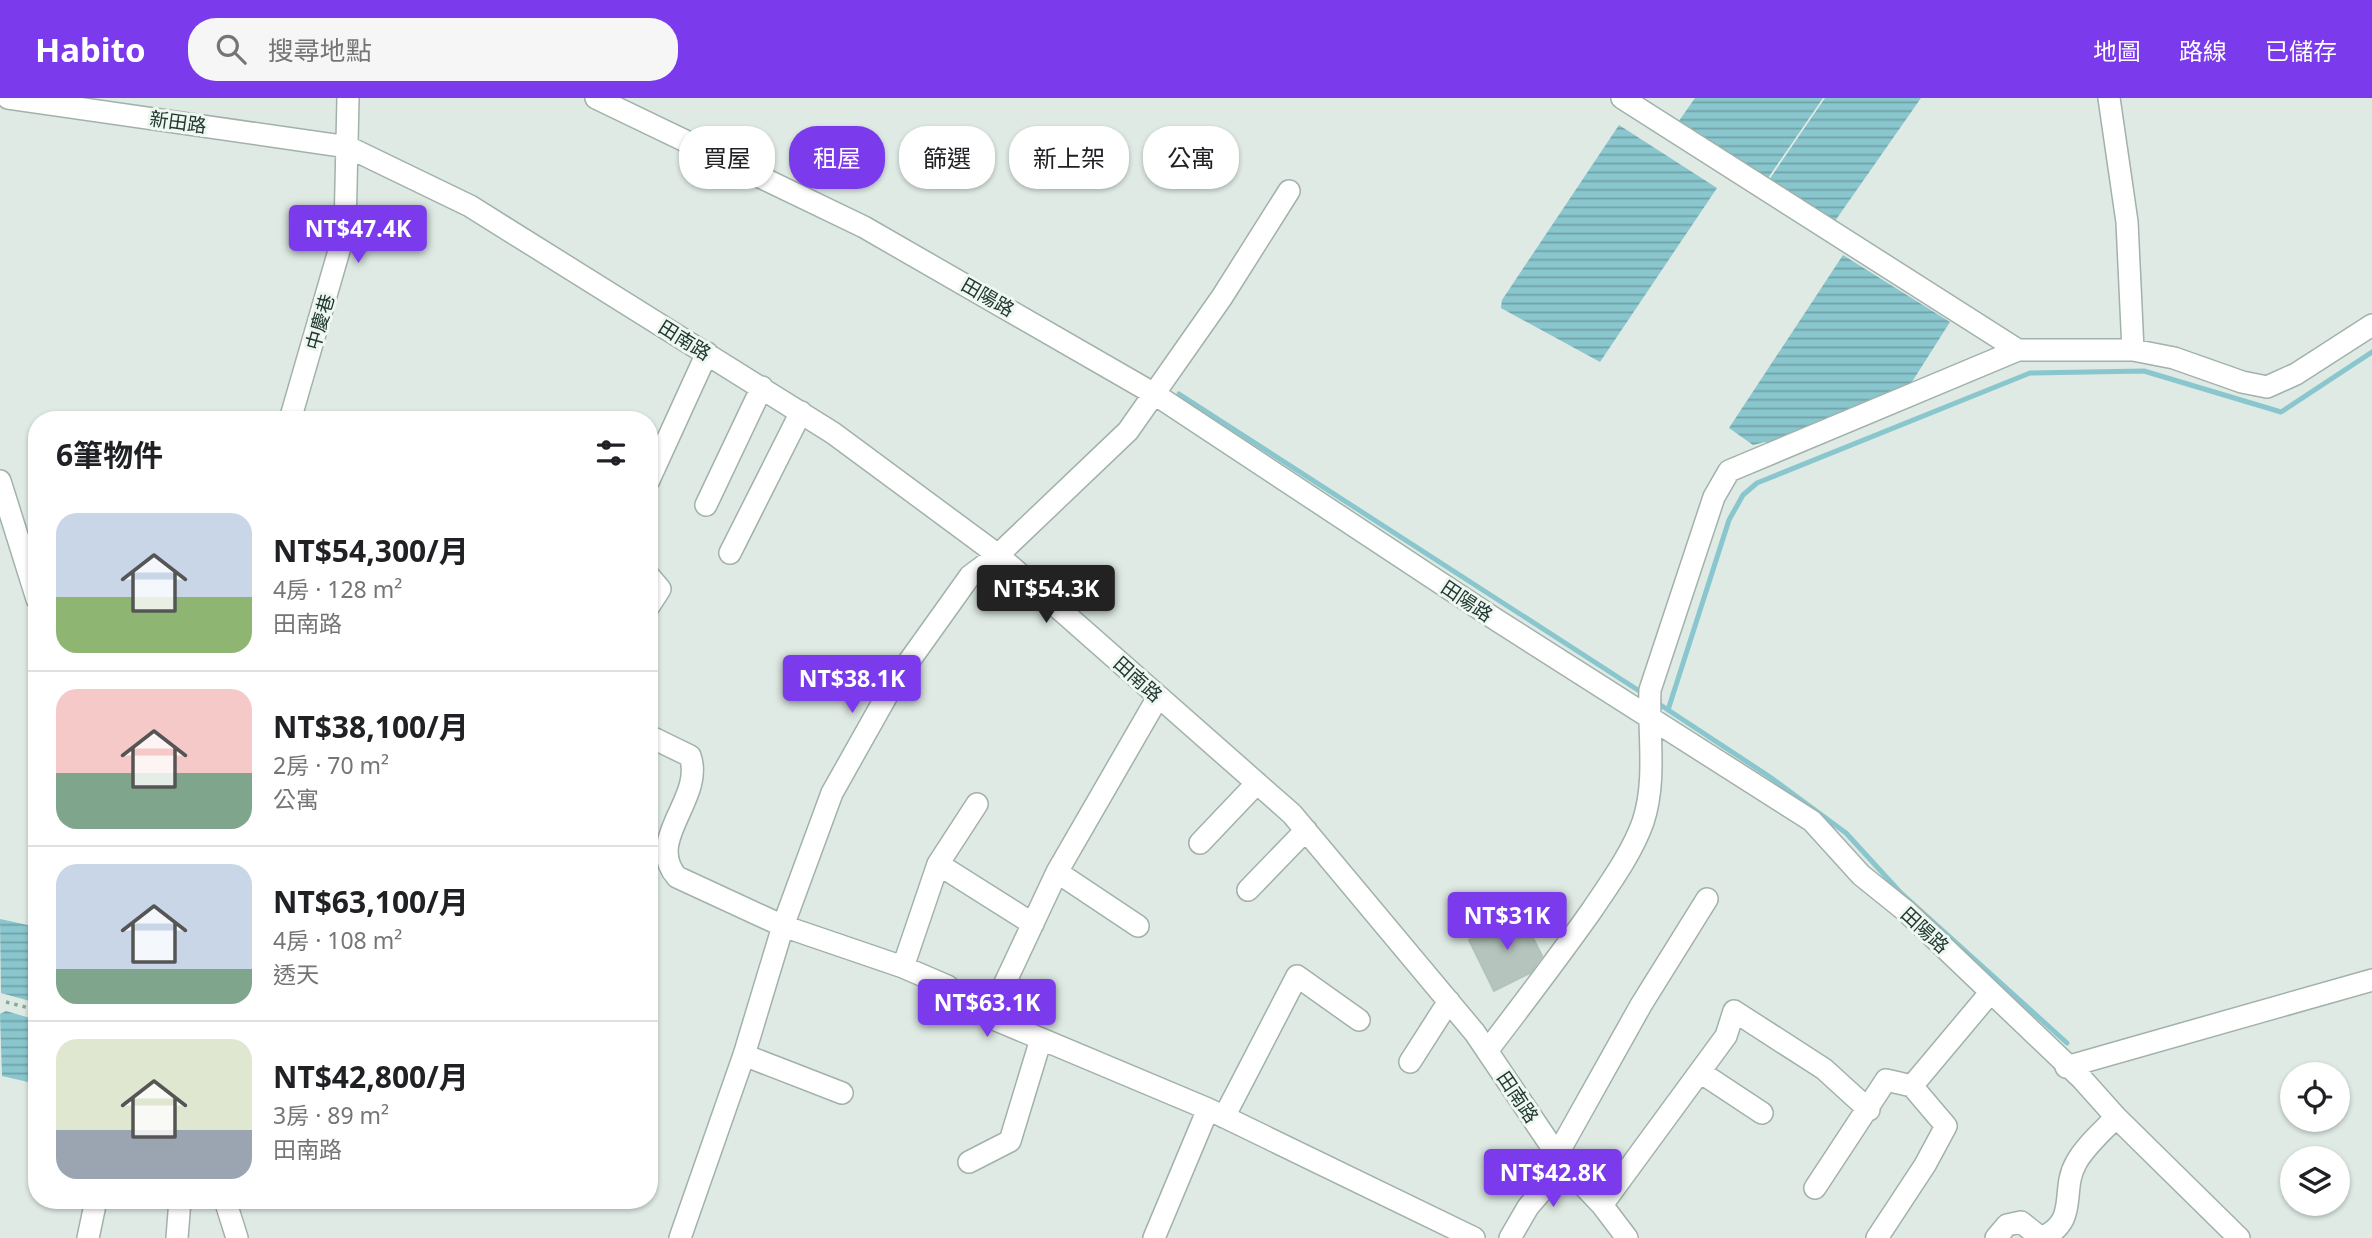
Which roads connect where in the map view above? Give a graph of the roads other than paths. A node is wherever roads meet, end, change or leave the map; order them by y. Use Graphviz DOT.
graph roads {
  1 [pos="8,98"];
  2 [pos="348,98"];
  3 [pos="596,98"];
  4 [pos="1622,98"];
  5 [pos="2109,98"];
  6 [pos="348,146"];
  7 [pos="1289,191"];
  8 [pos="2372,325"];
  9 [pos="2018,350"];
  10 [pos="2133,350"];
  11 [pos="707,353"];
  12 [pos="762,387"];
  13 [pos="1156,395"];
  14 [pos="293,411"];
  15 [pos="801,412"];
  16 [pos="658,460"];
  17 [pos="0,481"];
  18 [pos="706,505"];
  19 [pos="730,553"];
  20 [pos="998,555"];
  21 [pos="28,570"];
  22 [pos="1158,697"];
  23 [pos="1649,705"];
  24 [pos="658,740"];
  25 [pos="1257,783"];
  26 [pos="976,804"];
  27 [pos="1306,830"];
  28 [pos="1200,843"];
  29 [pos="938,864"];
  30 [pos="1057,872"];
  31 [pos="1248,890"];
  32 [pos="1707,899"];
  33 [pos="1033,924"];
  34 [pos="783,926"];
  35 [pos="1138,926"];
  36 [pos="903,967"];
  37 [pos="2372,980"];
  38 [pos="1990,993"];
  39 [pos="1449,1001"];
  40 [pos="989,1017"];
  41 [pos="1359,1020"];
  42 [pos="1041,1039"];
  43 [pos="1487,1051"];
  44 [pos="744,1055"];
  45 [pos="1410,1062"];
  46 [pos="2066,1067"];
  47 [pos="1700,1072"];
  48 [pos="1912,1086"];
  49 [pos="842,1093"];
  50 [pos="1869,1110"];
  51 [pos="1216,1113"];
  52 [pos="1762,1113"];
  53 [pos="2116,1117"];
  54 [pos="1560,1160"];
  55 [pos="969,1162"];
  56 [pos="1815,1188"];
  57 [pos="1602,1205"];
  58 [pos="94,1209"];
  59 [pos="179,1209"];
  60 [pos="228,1209"];
  61 [pos="88,1238"];
  62 [pos="177,1238"];
  63 [pos="237,1238"];
  64 [pos="680,1238"];
  65 [pos="1154,1238"];
  66 [pos="1474,1238"];
  67 [pos="1510,1238"];
  68 [pos="1627,1238"];
  69 [pos="1877,1238"];
  70 [pos="1996,1238"];
  71 [pos="2239,1238"];
  1 -- 6 [label="street, 新田路"];
  2 -- 6 [label="street, 中慶巷"];
  3 -- 13 [label="street, 田陽路"];
  4 -- 9 [label="street"];
  5 -- 10 [label="street"];
  6 -- 11 [label="street, 田南路"];
  6 -- 14 [label="street, 中慶巷"];
  7 -- 13 [label="street"];
  8 -- 10 [label="street"];
  9 -- 10 [label="street"];
  9 -- 23 [label="street"];
  11 -- 12 [label="street, 田南路"];
  11 -- 16 [label="street"];
  12 -- 15 [label="street, 田南路"];
  12 -- 18 [label="street"];
  13 -- 20 [label="street"];
  13 -- 23 [label="street, 田陽路"];
  15 -- 19 [label="street"];
  15 -- 20 [label="street, 田南路"];
  17 -- 21 [label="street"];
  20 -- 22 [label="street, 田南路"];
  20 -- 34 [label="street"];
  22 -- 25 [label="street, 田南路"];
  22 -- 30 [label="street"];
  23 -- 38 [label="street, 田陽路"];
  23 -- 43 [label="street"];
  24 -- 34 [label="street"];
  25 -- 27 [label="street, 田南路"];
  25 -- 28 [label="street"];
  26 -- 29 [label="street"];
  27 -- 31 [label="street"];
  27 -- 39 [label="street, 田南路"];
  29 -- 33 [label="street"];
  29 -- 36 [label="street"];
  30 -- 33 [label="street"];
  30 -- 35 [label="street"];
  32 -- 54 [label="street"];
  33 -- 40 [label="street"];
  34 -- 36 [label="street"];
  34 -- 44 [label="street"];
  36 -- 40 [label="street"];
  37 -- 46 [label="street"];
  38 -- 46 [label="street, 田陽路"];
  38 -- 48 [label="street"];
  39 -- 43 [label="street, 田南路"];
  39 -- 45 [label="street"];
  40 -- 42 [label="street"];
  41 -- 51 [label="street"];
  42 -- 51 [label="street"];
  42 -- 55 [label="street"];
  43 -- 54 [label="street, 田南路"];
  44 -- 49 [label="street"];
  44 -- 64 [label="street"];
  46 -- 53 [label="street, 田陽路"];
  47 -- 50 [label="street"];
  47 -- 52 [label="street"];
  47 -- 57 [label="street"];
  48 -- 50 [label="street"];
  48 -- 69 [label="street"];
  50 -- 56 [label="street"];
  51 -- 65 [label="street"];
  51 -- 66 [label="street"];
  53 -- 70 [label="street"];
  53 -- 71 [label="street, 田陽路"];
  54 -- 57 [label="street, 田南路"];
  54 -- 67 [label="street"];
  57 -- 68 [label="street, 田南路"];
  58 -- 61 [label="street"];
  59 -- 62 [label="street"];
  60 -- 63 [label="street"];
}
